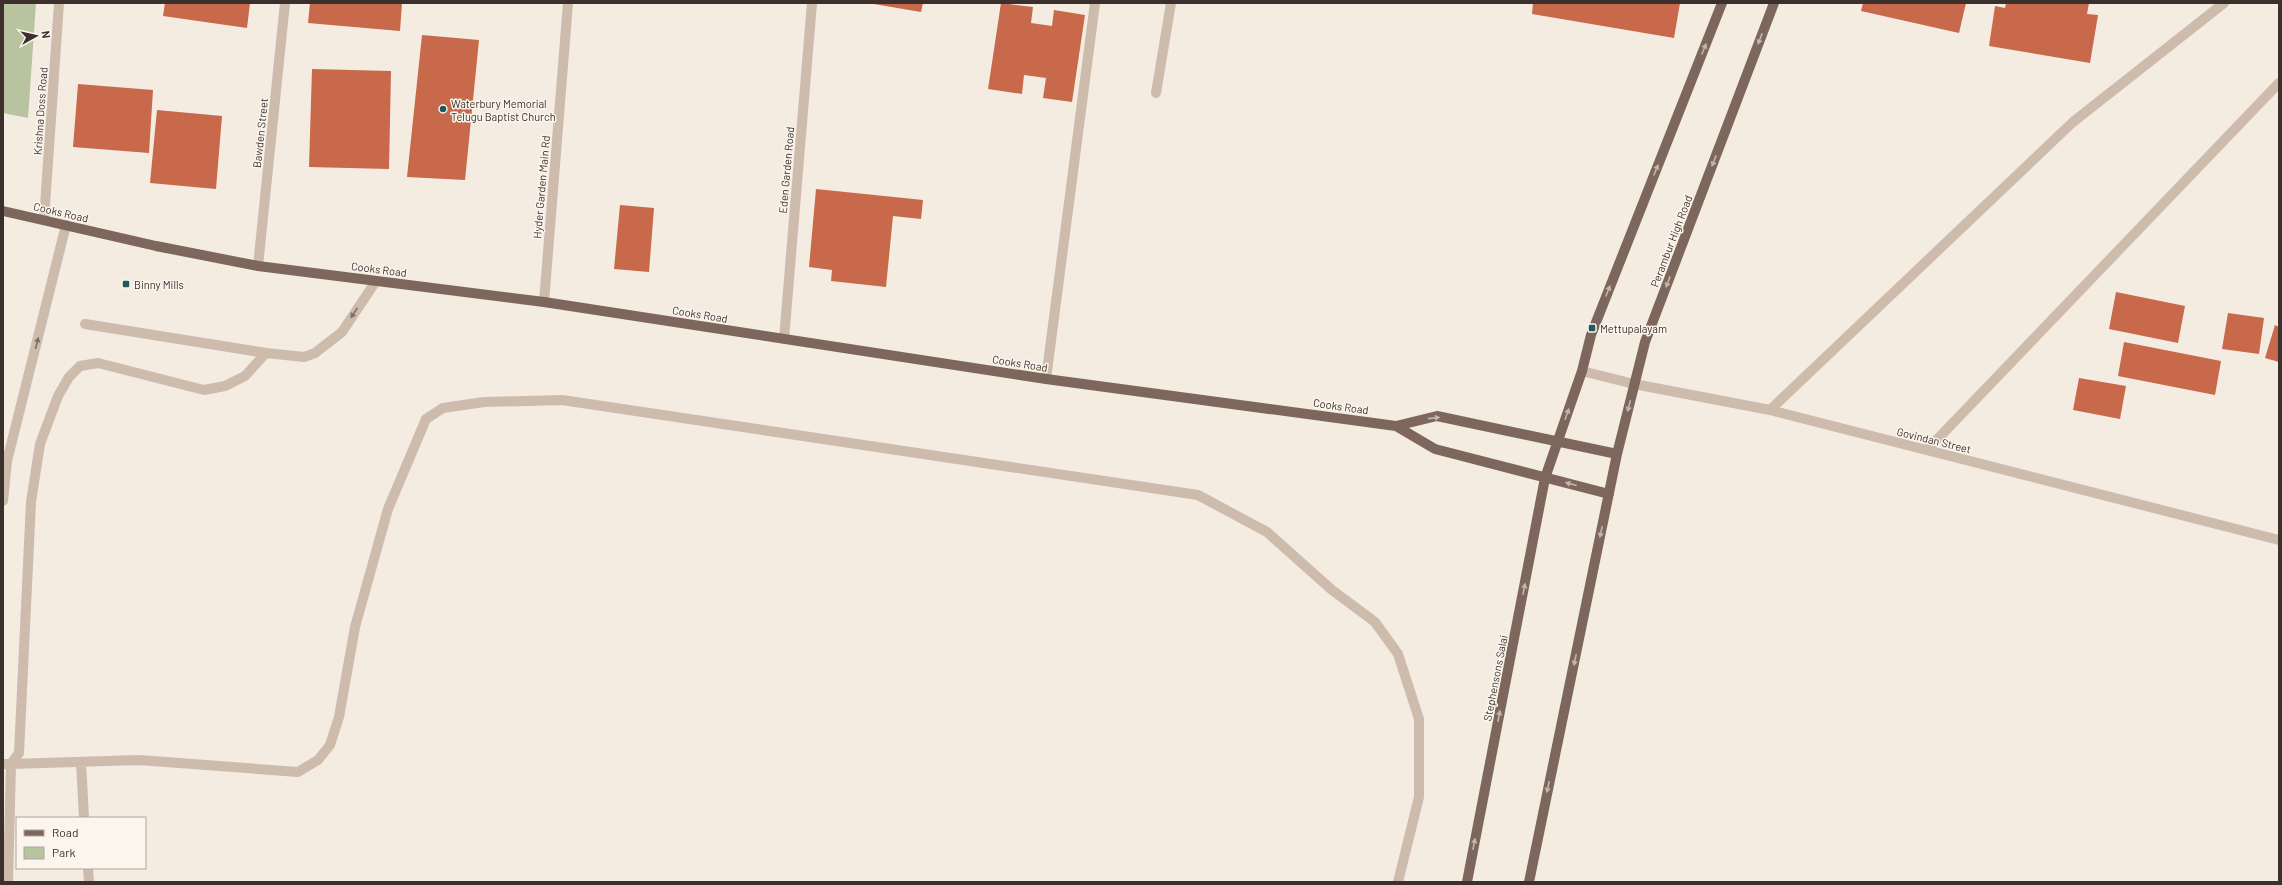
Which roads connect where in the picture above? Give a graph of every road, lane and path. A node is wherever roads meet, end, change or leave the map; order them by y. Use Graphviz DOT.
graph roads {
  1 [pos="59,3"];
  2 [pos="285,3"];
  3 [pos="568,3"];
  4 [pos="812,3"];
  5 [pos="1095,3"];
  6 [pos="1171,3"];
  7 [pos="1722,3"];
  8 [pos="1774,3"];
  9 [pos="2224,3"];
  10 [pos="2279,83"];
  11 [pos="1156,93"];
  12 [pos="3,211"];
  13 [pos="44,220"];
  14 [pos="66,225"];
  15 [pos="258,266"];
  16 [pos="376,281"];
  17 [pos="544,302"];
  18 [pos="85,324"];
  19 [pos="784,339"];
  20 [pos="266,353"];
  21 [pos="1582,371"];
  22 [pos="1046,379"];
  23 [pos="1634,384"];
  24 [pos="1770,410"];
  25 [pos="1396,426"];
  26 [pos="1557,441"];
  27 [pos="1926,450"];
  28 [pos="1617,454"];
  29 [pos="1545,478"];
  30 [pos="1609,494"];
  31 [pos="3,501"];
  32 [pos="2279,540"];
  33 [pos="81,762"];
  34 [pos="7,764"];
  35 [pos="84,817"];
  36 [pos="88,869"];
  37 [pos="8,882"];
  38 [pos="89,882"];
  39 [pos="1398,882"];
  40 [pos="1467,882"];
  41 [pos="1529,882"];
  1 -- 13 [label="street, Krishna Doss Road"];
  2 -- 15 [label="street, Bawden Street"];
  3 -- 17 [label="street, Hyder Garden Main Rd"];
  4 -- 19 [label="street, Eden Garden Road"];
  5 -- 22 [label="street"];
  6 -- 11 [label="street"];
  21 -- 7 [label="main road, one-way"];
  8 -- 23 [label="main road, Perambur High Road, one-way"];
  9 -- 24 [label="street"];
  10 -- 27 [label="street"];
  12 -- 13 [label="main road, Cooks Road"];
  13 -- 14 [label="main road, Cooks Road"];
  14 -- 15 [label="main road, Cooks Road"];
  31 -- 14 [label="street, one-way"];
  15 -- 16 [label="main road, Cooks Road"];
  16 -- 17 [label="main road, Cooks Road"];
  16 -- 20 [label="street, one-way"];
  17 -- 19 [label="main road, Cooks Road"];
  18 -- 20 [label="street"];
  19 -- 22 [label="main road, Cooks Road"];
  20 -- 34 [label="street"];
  21 -- 23 [label="street, Govindan Street"];
  26 -- 21 [label="main road, one-way"];
  22 -- 25 [label="main road, Cooks Road"];
  23 -- 24 [label="street, Govindan Street"];
  23 -- 28 [label="main road, Perambur High Road, one-way"];
  24 -- 27 [label="street, Govindan Street"];
  25 -- 26 [label="main road, Cooks Road, one-way"];
  25 -- 29 [label="main road, Cooks Road"];
  26 -- 28 [label="main road, Cooks Road"];
  26 -- 29 [label="main road"];
  27 -- 32 [label="street, Govindan Street"];
  28 -- 30 [label="main road, Perambur High Road"];
  30 -- 29 [label="main road, Cooks Road, one-way"];
  40 -- 29 [label="main road, Stephensons Salai, one-way"];
  30 -- 41 [label="main road, one-way"];
  33 -- 34 [label="street"];
  33 -- 35 [label="street"];
  33 -- 39 [label="street"];
  34 -- 37 [label="street"];
  36 -- 38 [label="street"];
}
